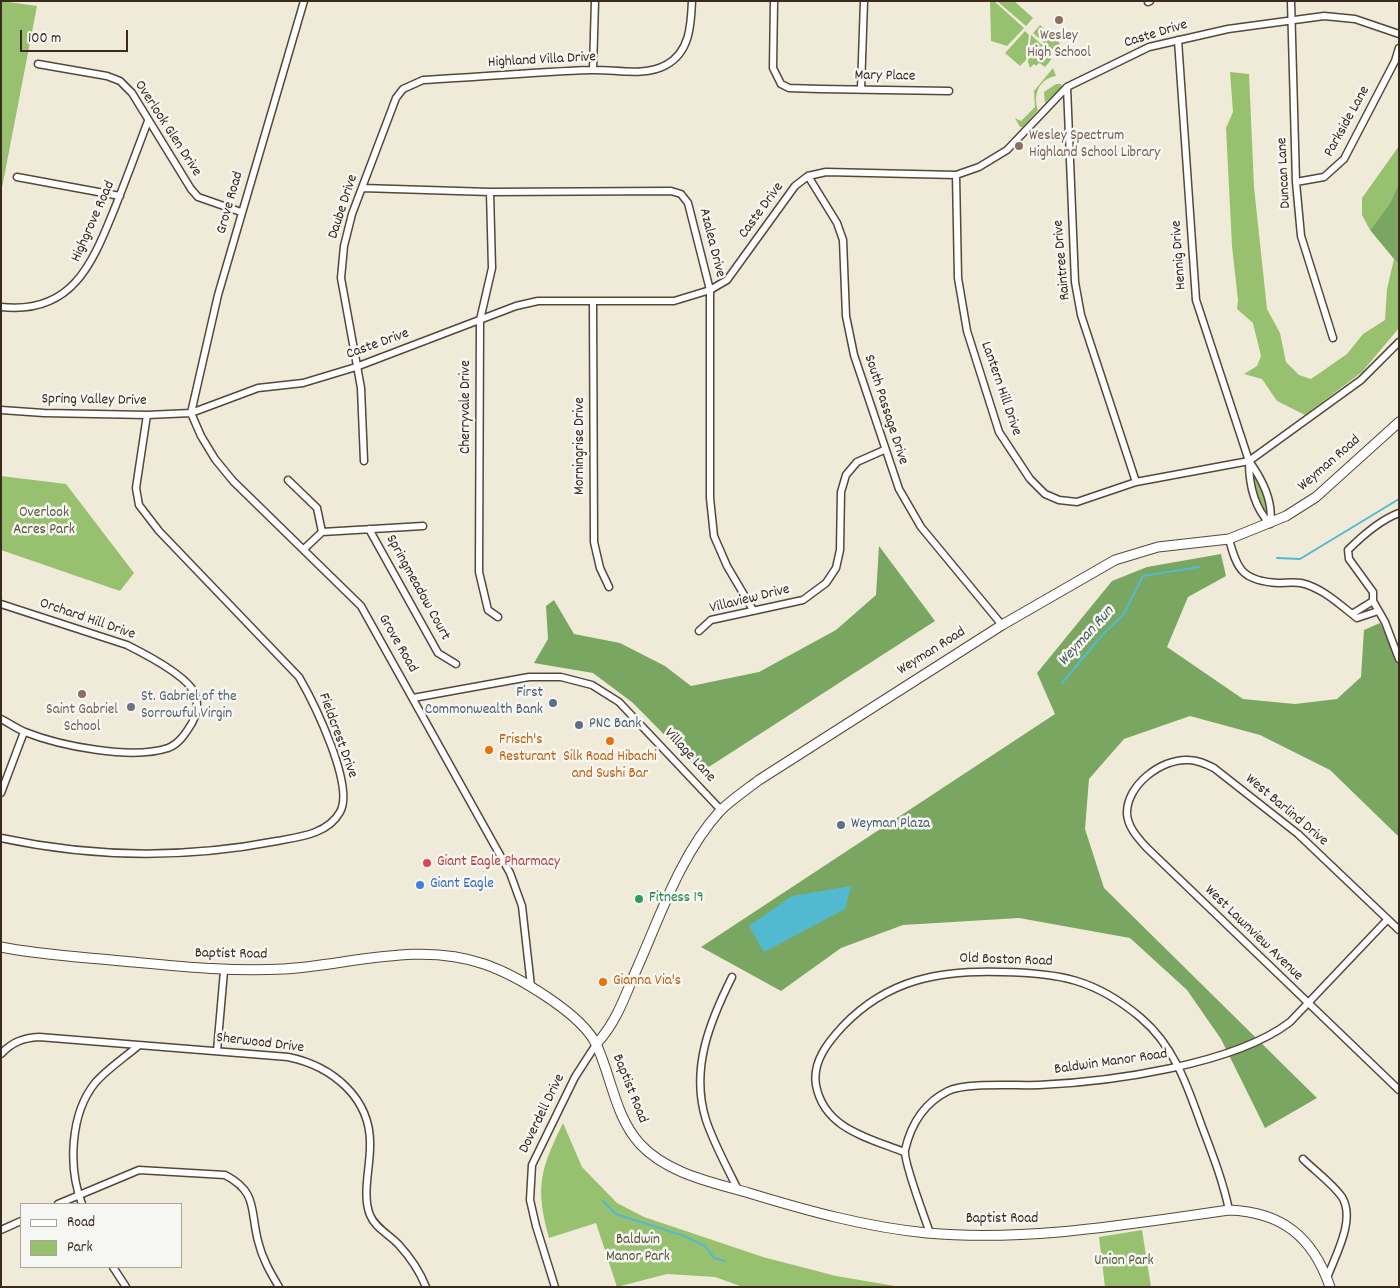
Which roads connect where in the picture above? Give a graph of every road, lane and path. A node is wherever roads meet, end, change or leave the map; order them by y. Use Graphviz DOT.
graph roads {
  1 [pos="304,1"];
  2 [pos="595,1"];
  3 [pos="692,1"];
  4 [pos="774,1"];
  5 [pos="864,1"];
  6 [pos="1291,1"];
  7 [pos="1292,19"];
  8 [pos="1399,34"];
  9 [pos="1178,40"];
  10 [pos="1399,48"];
  11 [pos="38,64"];
  12 [pos="593,70"];
  13 [pos="1067,87"];
  14 [pos="861,89"];
  15 [pos="949,91"];
  16 [pos="148,121"];
  17 [pos="381,140"];
  18 [pos="956,174"];
  19 [pos="17,176"];
  20 [pos="808,176"];
  21 [pos="1296,182"];
  22 [pos="362,188"];
  23 [pos="490,192"];
  24 [pos="120,196"];
  25 [pos="241,212"];
  26 [pos="710,290"];
  27 [pos="593,303"];
  28 [pos="1,307"];
  29 [pos="480,320"];
  30 [pos="1333,338"];
  31 [pos="1399,342"];
  32 [pos="356,367"];
  33 [pos="1,410"];
  34 [pos="189,413"];
  35 [pos="147,415"];
  36 [pos="1399,422"];
  37 [pos="884,450"];
  38 [pos="364,461"];
  39 [pos="1249,461"];
  40 [pos="288,480"];
  41 [pos="1136,482"];
  42 [pos="1399,513"];
  43 [pos="1270,524"];
  44 [pos="423,526"];
  45 [pos="370,529"];
  46 [pos="322,532"];
  47 [pos="1229,539"];
  48 [pos="304,549"];
  49 [pos="609,587"];
  50 [pos="1373,601"];
  51 [pos="1,604"];
  52 [pos="754,610"];
  53 [pos="1378,610"];
  54 [pos="1352,614"];
  55 [pos="498,617"];
  56 [pos="1002,625"];
  57 [pos="699,630"];
  58 [pos="1399,659"];
  59 [pos="456,664"];
  60 [pos="413,698"];
  61 [pos="1,719"];
  62 [pos="24,732"];
  63 [pos="1142,781"];
  64 [pos="1,793"];
  65 [pos="721,810"];
  66 [pos="1,838"];
  67 [pos="1387,920"];
  68 [pos="1399,930"];
  69 [pos="1,947"];
  70 [pos="224,971"];
  71 [pos="732,977"];
  72 [pos="531,986"];
  73 [pos="1308,1004"];
  74 [pos="597,1044"];
  75 [pos="138,1046"];
  76 [pos="217,1051"];
  77 [pos="1,1054"];
  78 [pos="1180,1066"];
  79 [pos="1399,1090"];
  80 [pos="904,1152"];
  81 [pos="1303,1159"];
  82 [pos="738,1190"];
  83 [pos="79,1195"];
  84 [pos="60,1203"];
  85 [pos="82,1203"];
  86 [pos="1229,1210"];
  87 [pos="20,1221"];
  88 [pos="1,1230"];
  89 [pos="930,1233"];
  90 [pos="114,1268"];
  91 [pos="1328,1282"];
  92 [pos="126,1287"];
  93 [pos="279,1287"];
  94 [pos="426,1287"];
  95 [pos="556,1287"];
  1 -- 25 [label="street, Grove Road"];
  2 -- 12 [label="street"];
  3 -- 12 [label="street, Highland Villa Drive"];
  4 -- 14 [label="street, Mary Place"];
  5 -- 14 [label="street"];
  6 -- 7 [label="street, Duncan Lane"];
  7 -- 8 [label="street, Caste Drive"];
  7 -- 9 [label="street, Caste Drive"];
  7 -- 21 [label="street, Duncan Lane"];
  9 -- 13 [label="street, Caste Drive"];
  9 -- 39 [label="street, Hennig Drive"];
  10 -- 21 [label="street, Parkside Lane"];
  11 -- 16 [label="street, Overlook Glen Drive"];
  12 -- 17 [label="street, Highland Villa Drive"];
  13 -- 18 [label="street, Caste Drive"];
  13 -- 41 [label="street, Raintree Drive"];
  14 -- 15 [label="street, Mary Place"];
  16 -- 24 [label="street, Highgrove Road"];
  16 -- 25 [label="street, Overlook Glen Drive"];
  17 -- 22 [label="street, Daube Drive"];
  18 -- 20 [label="street, Caste Drive"];
  18 -- 41 [label="street, Lantern Hill Drive"];
  19 -- 24 [label="street"];
  20 -- 26 [label="street, Caste Drive"];
  20 -- 37 [label="street, South Passage Drive"];
  21 -- 30 [label="street, Duncan Lane"];
  22 -- 23 [label="street, Azalea Drive"];
  22 -- 32 [label="street, Daube Drive"];
  23 -- 26 [label="street, Azalea Drive"];
  23 -- 29 [label="street, Cherryvale Drive"];
  24 -- 28 [label="street, Highgrove Road"];
  25 -- 34 [label="street, Grove Road"];
  26 -- 27 [label="street, Caste Drive"];
  26 -- 52 [label="street, Azalea Drive"];
  27 -- 29 [label="street, Caste Drive"];
  27 -- 49 [label="street, Morningrise Drive"];
  29 -- 32 [label="street, Caste Drive"];
  29 -- 55 [label="street, Cherryvale Drive"];
  31 -- 39 [label="street, Lantern Hill Drive"];
  32 -- 34 [label="street, Caste Drive"];
  32 -- 38 [label="street, Daube Drive"];
  33 -- 35 [label="street, Spring Valley Drive"];
  34 -- 35 [label="street, Spring Valley Drive"];
  34 -- 48 [label="street, Grove Road"];
  35 -- 66 [label="street, Fieldcrest Drive"];
  36 -- 43 [label="main road, Weyman Road"];
  37 -- 52 [label="street, Villaview Drive"];
  37 -- 56 [label="street, South Passage Drive"];
  39 -- 41 [label="street, Lantern Hill Drive"];
  39 -- 43 [label="street, Hennig Drive"];
  39 -- 43 [label="street, Hennig Drive"];
  40 -- 46 [label="street"];
  42 -- 50 [label="street"];
  43 -- 47 [label="main road, Weyman Road"];
  44 -- 45 [label="street"];
  45 -- 46 [label="street, Springmeadow Court"];
  45 -- 59 [label="street, Springmeadow Court"];
  46 -- 48 [label="street"];
  47 -- 54 [label="street"];
  47 -- 56 [label="main road, Weyman Road"];
  48 -- 60 [label="street, Grove Road"];
  50 -- 53 [label="street"];
  50 -- 54 [label="street"];
  51 -- 62 [label="street, Orchard Hill Drive"];
  52 -- 57 [label="street, Villaview Drive"];
  53 -- 54 [label="street"];
  53 -- 58 [label="street"];
  56 -- 65 [label="main road, Weyman Road"];
  60 -- 65 [label="street, Village Lane"];
  60 -- 72 [label="street, Grove Road"];
  61 -- 62 [label="street"];
  62 -- 64 [label="street"];
  63 -- 67 [label="street, West Barlind Drive"];
  63 -- 73 [label="street, West Lawnview Avenue"];
  65 -- 74 [label="main road, Weyman Road"];
  67 -- 68 [label="street, West Barlind Drive"];
  67 -- 73 [label="street, Baldwin Manor Road"];
  69 -- 70 [label="main road, Baptist Road"];
  70 -- 72 [label="main road, Baptist Road"];
  70 -- 76 [label="street"];
  71 -- 82 [label="street"];
  72 -- 74 [label="main road, Baptist Road"];
  73 -- 78 [label="street, Baldwin Manor Road"];
  73 -- 79 [label="street, West Lawnview Avenue"];
  74 -- 82 [label="main road, Baptist Road"];
  74 -- 95 [label="street, Doverdell Drive"];
  75 -- 76 [label="street, Sherwood Drive"];
  75 -- 77 [label="street, Sherwood Drive"];
  75 -- 83 [label="street"];
  76 -- 94 [label="street, Sherwood Drive"];
  78 -- 80 [label="street, Baldwin Manor Road"];
  78 -- 80 [label="street, Old Boston Road"];
  78 -- 86 [label="street, Old Boston Road"];
  80 -- 89 [label="street"];
  81 -- 91 [label="street"];
  82 -- 89 [label="main road, Baptist Road"];
  83 -- 84 [label="street"];
  83 -- 85 [label="street"];
  83 -- 93 [label="street"];
  86 -- 89 [label="main road, Baptist Road"];
  86 -- 91 [label="main road, Baptist Road"];
  87 -- 88 [label="street"];
  90 -- 92 [label="street"];
}
